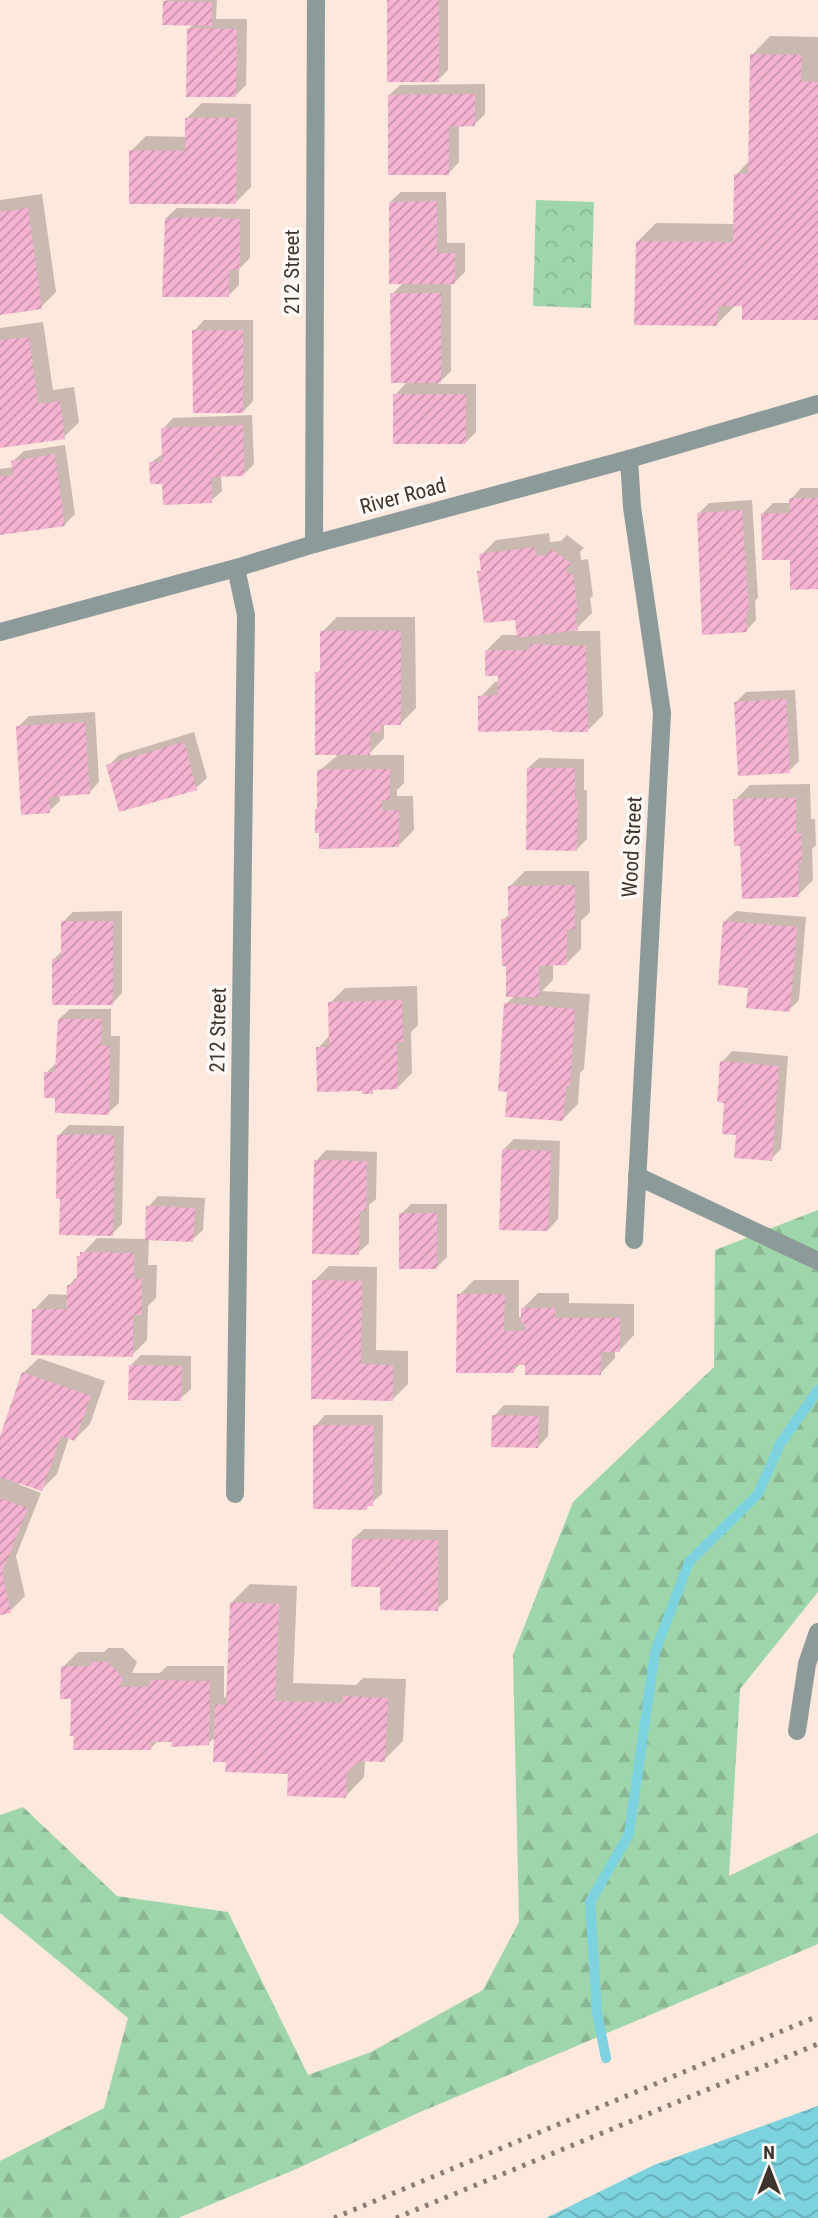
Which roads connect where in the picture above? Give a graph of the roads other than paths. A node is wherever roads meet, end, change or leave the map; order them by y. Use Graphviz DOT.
graph roads {
  1 [pos="316,0"];
  2 [pos="818,404"];
  3 [pos="629,459"];
  4 [pos="314,544"];
  5 [pos="236,568"];
  6 [pos="0,632"];
  7 [pos="637,1176"];
  8 [pos="634,1240"];
  9 [pos="818,1261"];
  10 [pos="235,1494"];
  11 [pos="818,1632"];
  12 [pos="797,1731"];
  1 -- 4 [label="street, 212 Street"];
  2 -- 3 [label="street, River Road"];
  3 -- 4 [label="street, River Road"];
  3 -- 7 [label="street, Wood Street"];
  4 -- 5 [label="street, River Road"];
  5 -- 6 [label="street, River Road"];
  5 -- 10 [label="street, 212 Street"];
  7 -- 8 [label="street, Wood Street"];
  7 -- 9 [label="street"];
  11 -- 12 [label="street"];
}
